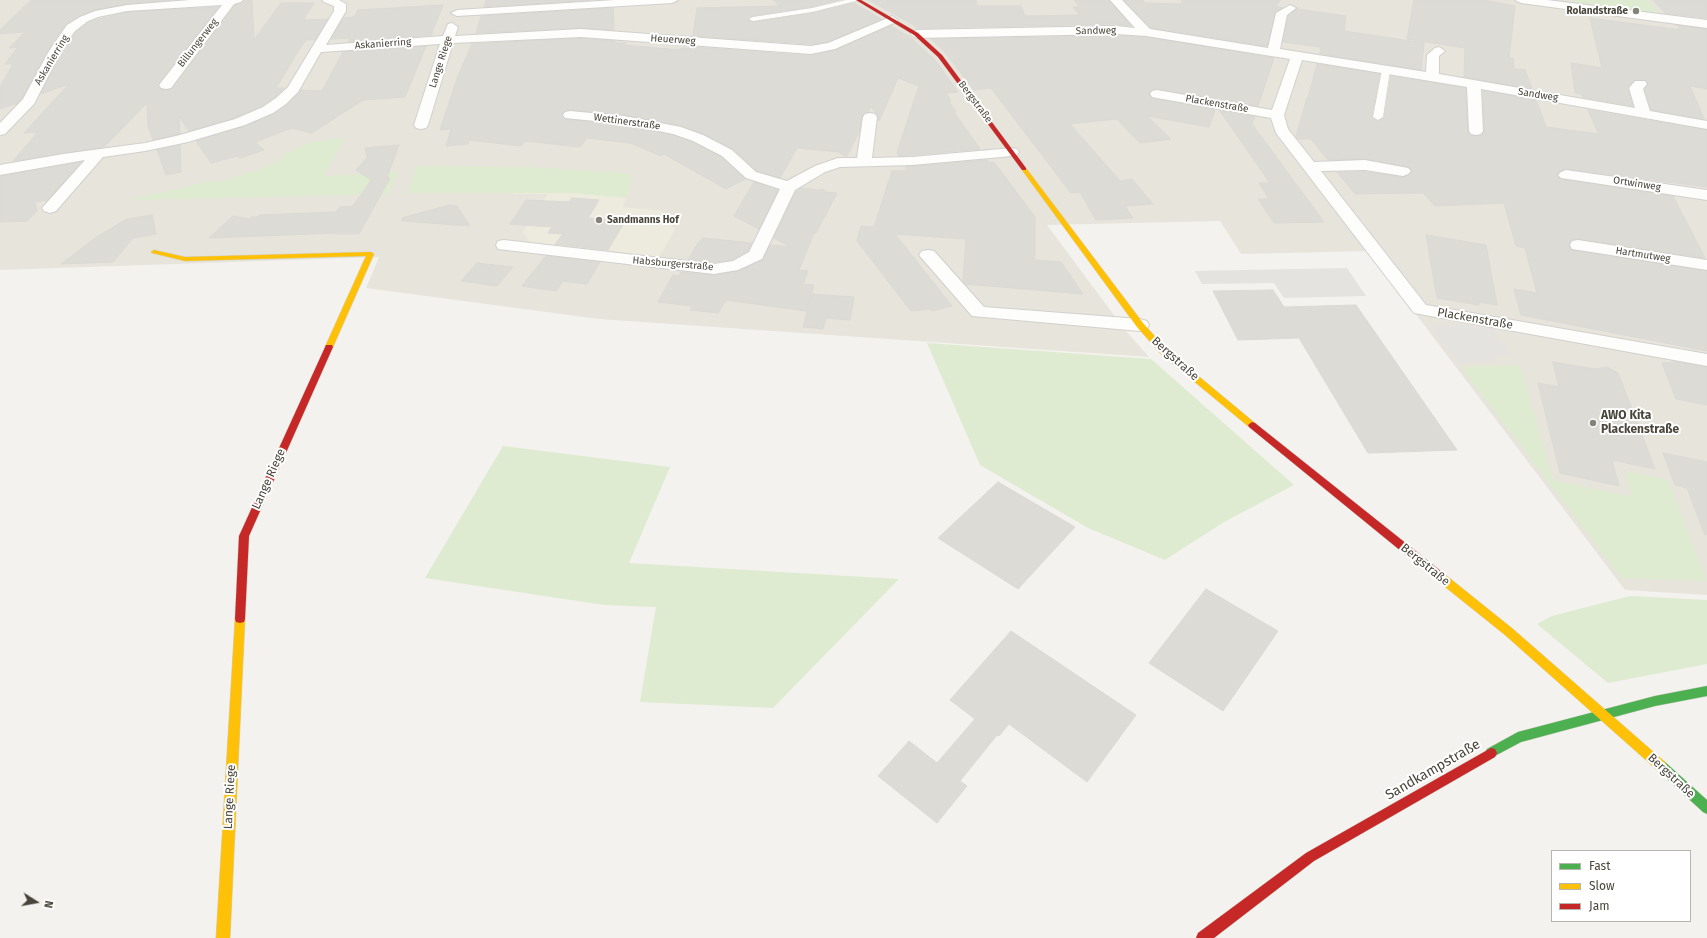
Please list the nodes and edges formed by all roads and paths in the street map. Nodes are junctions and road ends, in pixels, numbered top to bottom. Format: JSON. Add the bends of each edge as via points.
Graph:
{"nodes":[{"id":1,"x":231,"y":0,"type":"edge"},
{"id":2,"x":237,"y":0,"type":"edge"},
{"id":3,"x":328,"y":0,"type":"edge"},
{"id":4,"x":463,"y":0,"type":"edge"},
{"id":5,"x":672,"y":0,"type":"edge"},
{"id":6,"x":857,"y":0,"type":"edge"},
{"id":7,"x":1116,"y":0,"type":"edge"},
{"id":8,"x":1521,"y":0,"type":"edge"},
{"id":9,"x":1290,"y":8,"type":"dead end"},
{"id":10,"x":457,"y":13,"type":"junction"},
{"id":11,"x":753,"y":19,"type":"dead end"},
{"id":12,"x":892,"y":20,"type":"junction"},
{"id":13,"x":1707,"y":24,"type":"edge"},
{"id":14,"x":1146,"y":32,"type":"junction"},
{"id":15,"x":916,"y":34,"type":"junction"},
{"id":16,"x":448,"y":40,"type":"junction"},
{"id":17,"x":318,"y":49,"type":"junction"},
{"id":18,"x":1438,"y":51,"type":"dead end"},
{"id":19,"x":1273,"y":53,"type":"junction"},
{"id":20,"x":1297,"y":56,"type":"junction"},
{"id":21,"x":1386,"y":70,"type":"junction"},
{"id":22,"x":1432,"y":78,"type":"junction"},
{"id":23,"x":1474,"y":84,"type":"junction"},
{"id":24,"x":1640,"y":84,"type":"dead end"},
{"id":25,"x":166,"y":85,"type":"dead end"},
{"id":26,"x":1158,"y":94,"type":"dead end"},
{"id":27,"x":1644,"y":114,"type":"junction"},
{"id":28,"x":570,"y":115,"type":"dead end"},
{"id":29,"x":1277,"y":115,"type":"junction"},
{"id":30,"x":870,"y":117,"type":"dead end"},
{"id":31,"x":1378,"y":117,"type":"dead end"},
{"id":32,"x":421,"y":125,"type":"dead end"},
{"id":33,"x":1707,"y":125,"type":"edge"},
{"id":34,"x":0,"y":131,"type":"edge"},
{"id":35,"x":1476,"y":131,"type":"dead end"},
{"id":36,"x":1012,"y":152,"type":"junction"},
{"id":37,"x":98,"y":154,"type":"junction"},
{"id":38,"x":864,"y":161,"type":"junction"},
{"id":39,"x":1309,"y":167,"type":"junction"},
{"id":40,"x":0,"y":170,"type":"edge"},
{"id":41,"x":1403,"y":171,"type":"dead end"},
{"id":42,"x":1566,"y":175,"type":"dead end"},
{"id":43,"x":789,"y":187,"type":"junction"},
{"id":44,"x":1707,"y":195,"type":"edge"},
{"id":45,"x":50,"y":208,"type":"dead end"},
{"id":46,"x":504,"y":245,"type":"dead end"},
{"id":47,"x":1578,"y":245,"type":"dead end"},
{"id":48,"x":154,"y":252,"type":"dead end"},
{"id":49,"x":928,"y":255,"type":"dead end"},
{"id":50,"x":1707,"y":265,"type":"edge"},
{"id":51,"x":1140,"y":325,"type":"junction"},
{"id":52,"x":1707,"y":360,"type":"edge"},
{"id":53,"x":1707,"y":691,"type":"edge"},
{"id":54,"x":1604,"y":714,"type":"junction"},
{"id":55,"x":1707,"y":808,"type":"edge"},
{"id":56,"x":223,"y":938,"type":"edge"},
{"id":57,"x":1204,"y":938,"type":"edge"}],
"edges":[{"from":1,"to":2,"type":"street","name":"Askanierring"},
{"from":1,"to":25,"type":"street","name":"Billungerweg"},
{"from":1,"to":34,"type":"street","name":"Askanierring","via":[[127,8],[95,14],[84,19],[71,28],[54,52],[29,101]]},
{"from":3,"to":17,"type":"street","via":[[340,4],[340,11]]},
{"from":4,"to":10,"type":"street","name":"Lange Riege"},
{"from":5,"to":10,"type":"street"},
{"from":6,"to":11,"type":"lane"},
{"from":6,"to":12,"type":"street","name":"Bergstraße"},
{"from":7,"to":14,"type":"street"},
{"from":8,"to":13,"type":"street"},
{"from":9,"to":19,"type":"street","via":[[1282,13]]},
{"from":10,"to":16,"type":"street","name":"Lange Riege"},
{"from":12,"to":15,"type":"street","name":"Bergstraße"},
{"from":12,"to":16,"type":"street","name":"Heuerweg","via":[[831,46],[811,50],[581,33]]},
{"from":14,"to":15,"type":"street","name":"Sandweg","via":[[1116,30]]},
{"from":14,"to":19,"type":"street","name":"Sandweg"},
{"from":15,"to":36,"type":"street","name":"Bergstraße","via":[[940,56]]},
{"from":16,"to":17,"type":"street","name":"Askanierring"},
{"from":16,"to":32,"type":"street","name":"Lange Riege"},
{"from":17,"to":37,"type":"street","via":[[293,89],[268,110],[240,122],[183,139]]},
{"from":18,"to":22,"type":"street","via":[[1433,55]]},
{"from":19,"to":20,"type":"street","name":"Sandweg"},
{"from":20,"to":21,"type":"street","name":"Sandweg"},
{"from":20,"to":29,"type":"street"},
{"from":21,"to":22,"type":"street","name":"Sandweg"},
{"from":21,"to":31,"type":"lane"},
{"from":22,"to":23,"type":"street","name":"Sandweg"},
{"from":23,"to":27,"type":"street","name":"Sandweg"},
{"from":23,"to":35,"type":"street"},
{"from":24,"to":27,"type":"street","via":[[1636,88]]},
{"from":26,"to":29,"type":"street","name":"Plackenstraße"},
{"from":27,"to":33,"type":"street","name":"Sandweg"},
{"from":28,"to":43,"type":"street","name":"Wettinerstraße","via":[[624,120],[676,130],[698,138],[727,154],[751,175]]},
{"from":29,"to":39,"type":"street","name":"Plackenstraße","via":[[1281,130]]},
{"from":30,"to":38,"type":"street"},
{"from":36,"to":38,"type":"street","via":[[912,161]]},
{"from":36,"to":51,"type":"street","name":"Bergstraße"},
{"from":37,"to":40,"type":"street"},
{"from":37,"to":45,"type":"street"},
{"from":38,"to":43,"type":"street","via":[[838,162]]},
{"from":39,"to":41,"type":"street","via":[[1365,164]]},
{"from":39,"to":52,"type":"street","name":"Plackenstraße","via":[[1420,309]]},
{"from":42,"to":44,"type":"street","name":"Ortwinweg"},
{"from":43,"to":46,"type":"street","name":"Habsburgerstraße","via":[[756,255],[738,265],[714,269]]},
{"from":47,"to":50,"type":"street","name":"Hartmutweg"},
{"from":48,"to":56,"type":"street","name":"Lange Riege","via":[[185,259],[371,254],[244,536]]},
{"from":49,"to":51,"type":"street","via":[[979,312]]},
{"from":51,"to":54,"type":"street","name":"Bergstraße","via":[[1164,352],[1509,632]]},
{"from":53,"to":54,"type":"street","name":"Sandkampstraße"},
{"from":54,"to":55,"type":"street","name":"Bergstraße"},
{"from":54,"to":57,"type":"street","name":"Sandkampstraße","via":[[1518,737],[1310,857]]}]}
